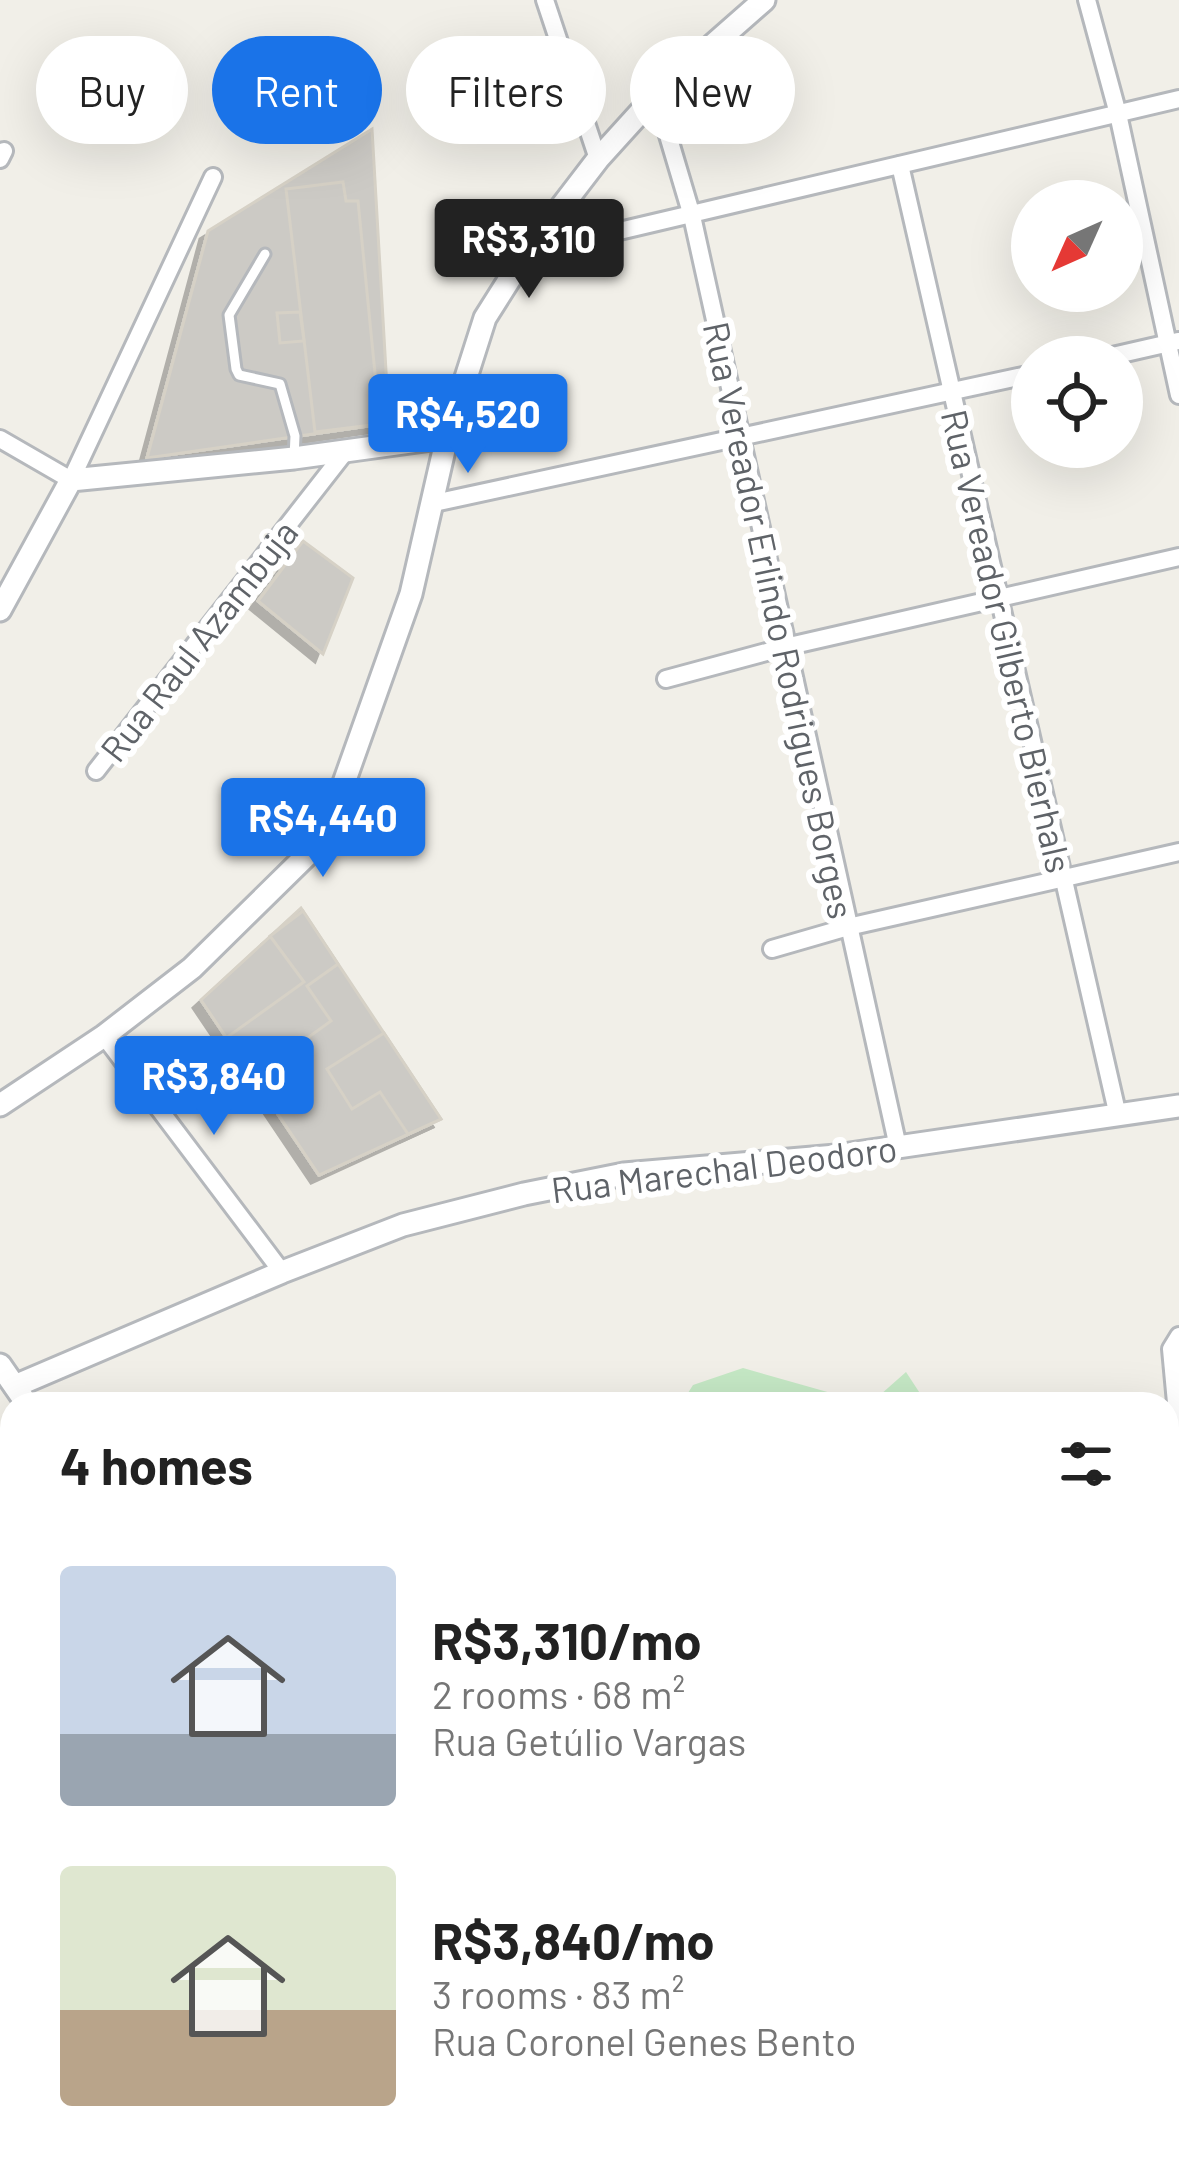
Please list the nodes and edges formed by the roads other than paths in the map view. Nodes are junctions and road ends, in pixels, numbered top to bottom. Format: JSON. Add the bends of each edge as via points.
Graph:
{"nodes":[{"id":1,"x":545,"y":0,"type":"edge"},
{"id":2,"x":764,"y":0,"type":"edge"},
{"id":3,"x":1088,"y":0,"type":"edge"},
{"id":4,"x":723,"y":36,"type":"edge"},
{"id":5,"x":1179,"y":99,"type":"edge"},
{"id":6,"x":1118,"y":114,"type":"junction"},
{"id":7,"x":630,"y":124,"type":"edge"},
{"id":8,"x":671,"y":144,"type":"edge"},
{"id":9,"x":598,"y":159,"type":"junction"},
{"id":10,"x":900,"y":165,"type":"junction"},
{"id":11,"x":213,"y":177,"type":"dead end"},
{"id":12,"x":692,"y":216,"type":"junction"},
{"id":13,"x":526,"y":253,"type":"junction"},
{"id":14,"x":265,"y":254,"type":"dead end"},
{"id":15,"x":1174,"y":342,"type":"edge"},
{"id":16,"x":1143,"y":349,"type":"edge"},
{"id":17,"x":1011,"y":378,"type":"edge"},
{"id":18,"x":952,"y":391,"type":"junction"},
{"id":19,"x":1179,"y":395,"type":"edge"},
{"id":20,"x":447,"y":437,"type":"junction"},
{"id":21,"x":0,"y":439,"type":"edge"},
{"id":22,"x":740,"y":440,"type":"junction"},
{"id":23,"x":345,"y":452,"type":"junction"},
{"id":24,"x":294,"y":458,"type":"junction"},
{"id":25,"x":71,"y":480,"type":"junction"},
{"id":26,"x":434,"y":503,"type":"junction"},
{"id":27,"x":1179,"y":557,"type":"edge"},
{"id":28,"x":1000,"y":598,"type":"junction"},
{"id":29,"x":0,"y":610,"type":"edge"},
{"id":30,"x":785,"y":647,"type":"junction"},
{"id":31,"x":666,"y":679,"type":"dead end"},
{"id":32,"x":96,"y":771,"type":"dead end"},
{"id":33,"x":1179,"y":852,"type":"edge"},
{"id":34,"x":1062,"y":878,"type":"junction"},
{"id":35,"x":848,"y":927,"type":"junction"},
{"id":36,"x":772,"y":949,"type":"dead end"},
{"id":37,"x":104,"y":1036,"type":"junction"},
{"id":38,"x":0,"y":1105,"type":"edge"},
{"id":39,"x":1179,"y":1106,"type":"edge"},
{"id":40,"x":1118,"y":1116,"type":"junction"},
{"id":41,"x":898,"y":1147,"type":"junction"},
{"id":42,"x":282,"y":1272,"type":"junction"},
{"id":43,"x":1179,"y":1336,"type":"edge"},
{"id":44,"x":0,"y":1365,"type":"edge"},
{"id":45,"x":19,"y":1392,"type":"edge"},
{"id":46,"x":27,"y":1392,"type":"edge"},
{"id":47,"x":1175,"y":1392,"type":"edge"}],
"edges":[{"from":1,"to":9,"type":"street"},
{"from":2,"to":4,"type":"street"},
{"from":3,"to":6,"type":"street"},
{"from":5,"to":6,"type":"street"},
{"from":6,"to":10,"type":"street"},
{"from":6,"to":15,"type":"street"},
{"from":7,"to":9,"type":"street"},
{"from":8,"to":12,"type":"street","name":"Rua Vereador Erlindo Rodrigues Borges"},
{"from":9,"to":13,"type":"street"},
{"from":10,"to":12,"type":"street"},
{"from":10,"to":18,"type":"street","name":"Rua Vereador Gilberto Bierhals"},
{"from":11,"to":25,"type":"street"},
{"from":12,"to":13,"type":"street"},
{"from":12,"to":22,"type":"street","name":"Rua Vereador Erlindo Rodrigues Borges"},
{"from":13,"to":20,"type":"street","via":[[485,318]]},
{"from":14,"to":24,"type":"lane","via":[[229,315],[236,369],[280,384]]},
{"from":15,"to":16,"type":"street"},
{"from":15,"to":19,"type":"street"},
{"from":17,"to":18,"type":"street"},
{"from":18,"to":22,"type":"street"},
{"from":18,"to":28,"type":"street","name":"Rua Vereador Gilberto Bierhals"},
{"from":20,"to":23,"type":"street"},
{"from":20,"to":26,"type":"street"},
{"from":21,"to":25,"type":"street"},
{"from":22,"to":26,"type":"street"},
{"from":22,"to":30,"type":"street","name":"Rua Vereador Erlindo Rodrigues Borges"},
{"from":23,"to":24,"type":"street"},
{"from":23,"to":32,"type":"street","name":"Rua Raul Azambuja"},
{"from":24,"to":25,"type":"street"},
{"from":25,"to":29,"type":"street"},
{"from":26,"to":37,"type":"street","via":[[363,737],[306,856],[192,968]]},
{"from":27,"to":28,"type":"street"},
{"from":28,"to":30,"type":"street"},
{"from":28,"to":34,"type":"street","name":"Rua Vereador Gilberto Bierhals"},
{"from":30,"to":31,"type":"street"},
{"from":30,"to":35,"type":"street","name":"Rua Vereador Erlindo Rodrigues Borges"},
{"from":33,"to":34,"type":"street"},
{"from":34,"to":35,"type":"street"},
{"from":34,"to":40,"type":"street","name":"Rua Vereador Gilberto Bierhals"},
{"from":35,"to":36,"type":"street"},
{"from":35,"to":41,"type":"street","name":"Rua Vereador Erlindo Rodrigues Borges"},
{"from":37,"to":38,"type":"street"},
{"from":37,"to":42,"type":"street"},
{"from":39,"to":40,"type":"street","name":"Rua Marechal Deodoro"},
{"from":40,"to":41,"type":"street","name":"Rua Marechal Deodoro"},
{"from":41,"to":42,"type":"street","name":"Rua Marechal Deodoro","via":[[604,1178],[403,1225]]},
{"from":42,"to":46,"type":"street","name":"Rua Marechal Deodoro"},
{"from":43,"to":47,"type":"street","via":[[1171,1348]]},
{"from":44,"to":45,"type":"street"}]}
